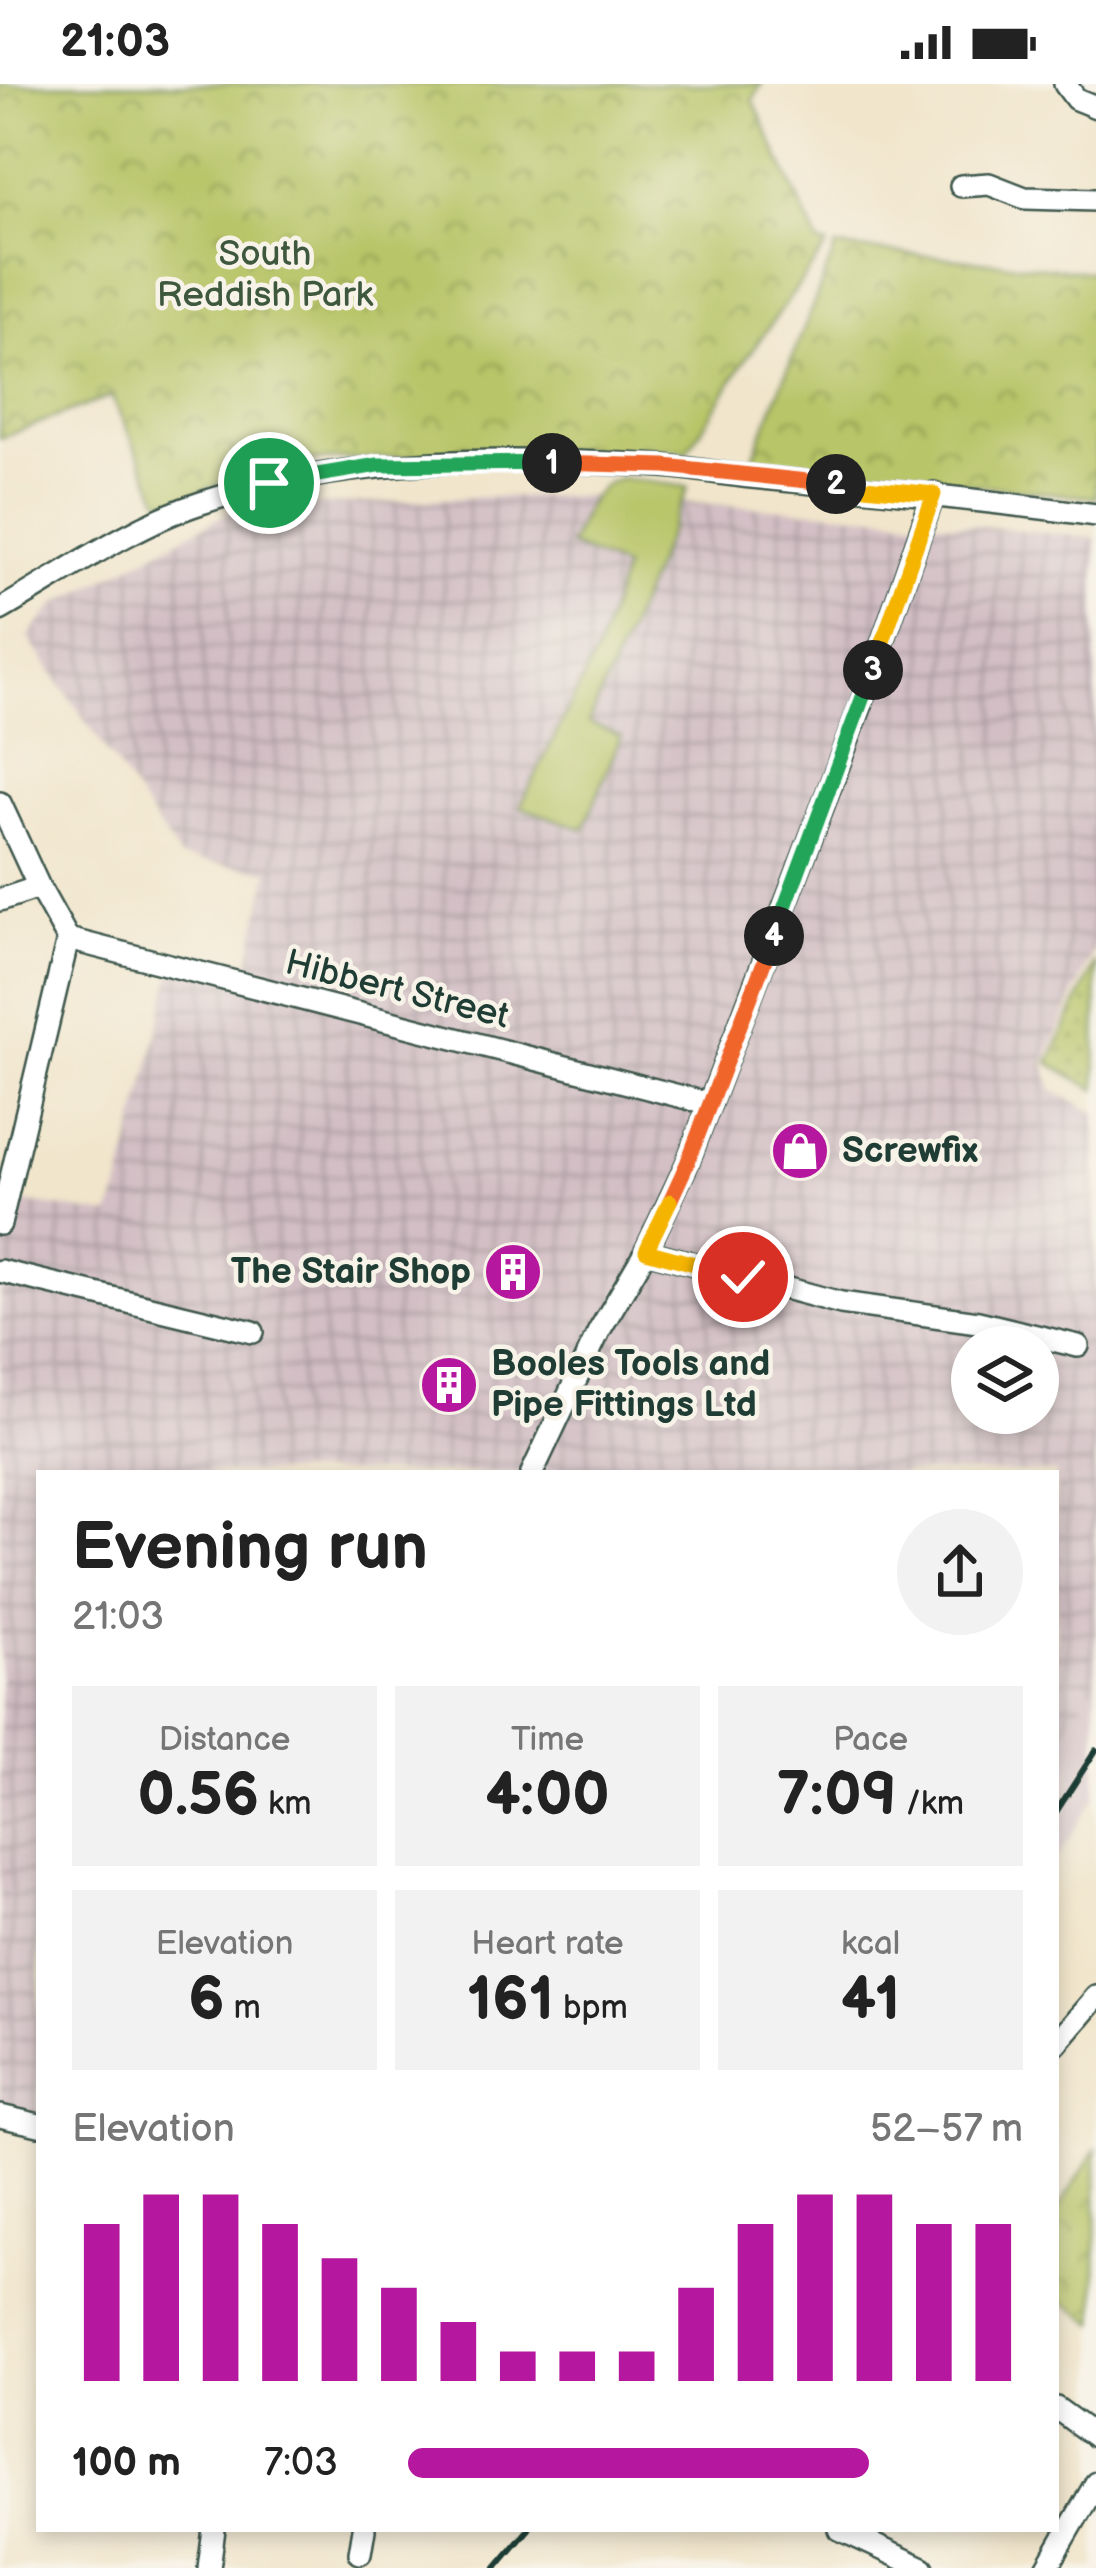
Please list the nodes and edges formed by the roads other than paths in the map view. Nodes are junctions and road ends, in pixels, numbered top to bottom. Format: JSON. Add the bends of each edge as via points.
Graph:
{"nodes":[{"id":1,"x":1065,"y":84,"type":"edge"},
{"id":2,"x":1096,"y":107,"type":"edge"},
{"id":3,"x":961,"y":186,"type":"dead end"},
{"id":4,"x":1096,"y":200,"type":"edge"},
{"id":5,"x":934,"y":494,"type":"junction"},
{"id":6,"x":1096,"y":514,"type":"edge"},
{"id":7,"x":0,"y":610,"type":"edge"},
{"id":8,"x":0,"y":802,"type":"edge"},
{"id":9,"x":39,"y":887,"type":"junction"},
{"id":10,"x":0,"y":900,"type":"edge"},
{"id":11,"x":68,"y":939,"type":"junction"},
{"id":12,"x":710,"y":1104,"type":"junction"},
{"id":13,"x":0,"y":1223,"type":"edge"},
{"id":14,"x":646,"y":1251,"type":"junction"},
{"id":15,"x":0,"y":1271,"type":"edge"},
{"id":16,"x":253,"y":1332,"type":"dead end"},
{"id":17,"x":1078,"y":1346,"type":"dead end"},
{"id":18,"x":533,"y":1470,"type":"edge"},
{"id":19,"x":1096,"y":1997,"type":"edge"},
{"id":20,"x":1059,"y":2040,"type":"edge"},
{"id":21,"x":0,"y":2116,"type":"edge"},
{"id":22,"x":36,"y":2124,"type":"edge"},
{"id":23,"x":1059,"y":2410,"type":"edge"},
{"id":24,"x":1096,"y":2437,"type":"edge"},
{"id":25,"x":1096,"y":2482,"type":"edge"},
{"id":26,"x":214,"y":2532,"type":"edge"},
{"id":27,"x":364,"y":2532,"type":"edge"},
{"id":28,"x":844,"y":2532,"type":"edge"},
{"id":29,"x":360,"y":2553,"type":"dead end"},
{"id":30,"x":209,"y":2568,"type":"edge"},
{"id":31,"x":922,"y":2568,"type":"edge"},
{"id":32,"x":1047,"y":2568,"type":"edge"}],
"edges":[{"from":1,"to":2,"type":"street"},
{"from":3,"to":4,"type":"street"},
{"from":5,"to":6,"type":"street"},
{"from":5,"to":7,"type":"street","via":[[665,466],[378,465],[195,505]]},
{"from":5,"to":12,"type":"street"},
{"from":8,"to":9,"type":"street"},
{"from":9,"to":10,"type":"street"},
{"from":9,"to":11,"type":"street"},
{"from":11,"to":12,"type":"street","name":"Hibbert Street"},
{"from":11,"to":13,"type":"street"},
{"from":12,"to":14,"type":"street"},
{"from":14,"to":17,"type":"street","via":[[841,1304],[978,1322]]},
{"from":14,"to":18,"type":"street"},
{"from":15,"to":16,"type":"street"},
{"from":19,"to":20,"type":"street"},
{"from":21,"to":22,"type":"street"},
{"from":23,"to":24,"type":"street"},
{"from":25,"to":32,"type":"street"},
{"from":26,"to":30,"type":"street"},
{"from":27,"to":29,"type":"street"},
{"from":28,"to":31,"type":"street"}]}
